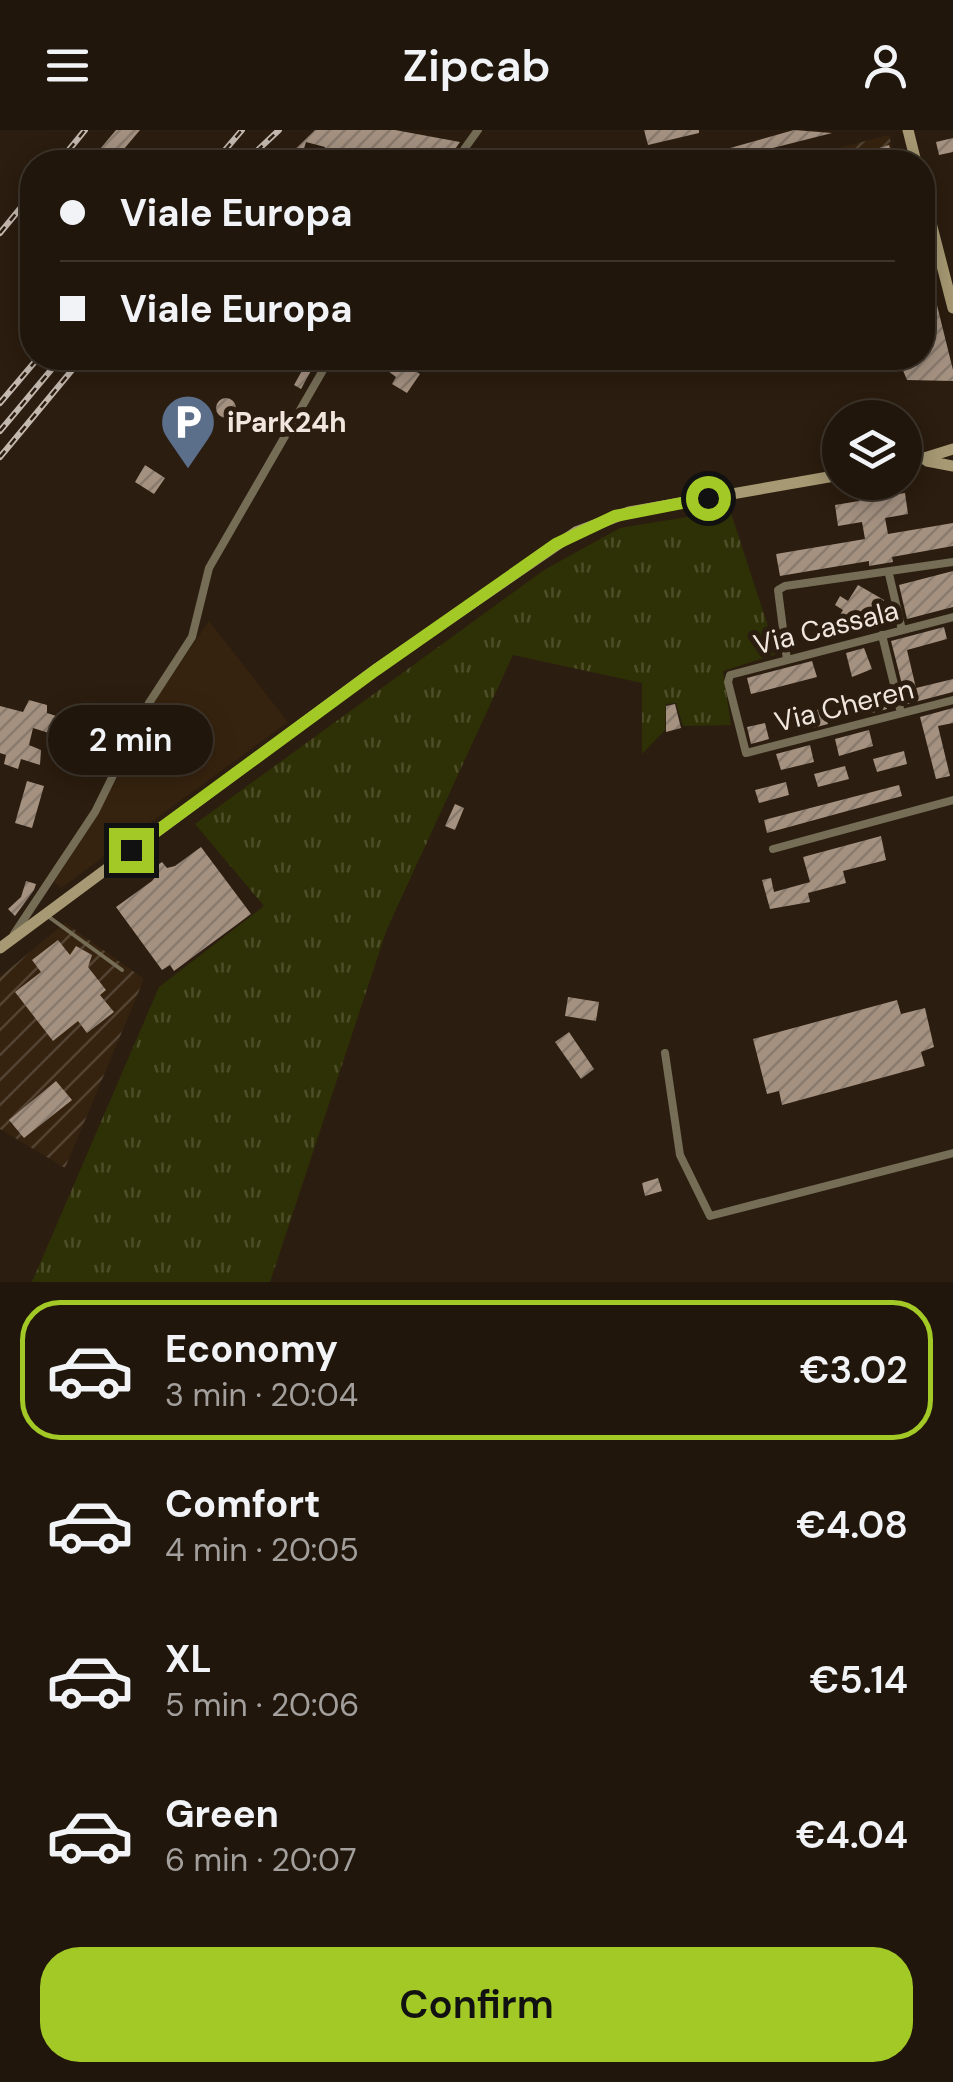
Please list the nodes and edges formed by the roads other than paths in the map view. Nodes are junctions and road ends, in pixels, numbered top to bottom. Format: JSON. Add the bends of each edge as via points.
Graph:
{"nodes":[{"id":1,"x":935,"y":238,"type":"edge"},
{"id":2,"x":953,"y":308,"type":"edge"},
{"id":3,"x":323,"y":370,"type":"edge"},
{"id":4,"x":953,"y":448,"type":"edge"},
{"id":5,"x":923,"y":461,"type":"joint"},
{"id":6,"x":953,"y":466,"type":"edge"},
{"id":7,"x":822,"y":478,"type":"edge"},
{"id":8,"x":953,"y":562,"type":"edge"},
{"id":9,"x":889,"y":574,"type":"junction"},
{"id":10,"x":953,"y":617,"type":"edge"},
{"id":11,"x":902,"y":630,"type":"junction"},
{"id":12,"x":882,"y":636,"type":"junction"},
{"id":13,"x":787,"y":660,"type":"junction"},
{"id":14,"x":953,"y":700,"type":"edge"},
{"id":15,"x":901,"y":713,"type":"junction"},
{"id":16,"x":746,"y":753,"type":"joint"},
{"id":17,"x":953,"y":800,"type":"edge"},
{"id":18,"x":772,"y":849,"type":"dead end"},
{"id":19,"x":45,"y":914,"type":"junction"},
{"id":20,"x":5,"y":944,"type":"edge"},
{"id":21,"x":122,"y":970,"type":"dead end"},
{"id":22,"x":666,"y":1052,"type":"dead end"},
{"id":23,"x":953,"y":1153,"type":"edge"}],
"edges":[{"from":1,"to":2,"type":"main road"},
{"from":3,"to":20,"type":"street","via":[[209,568],[192,637],[149,702],[95,812]]},
{"from":4,"to":5,"type":"main road"},
{"from":5,"to":6,"type":"main road"},
{"from":7,"to":19,"type":"main road","via":[[630,512],[576,532]]},
{"from":8,"to":9,"type":"street"},
{"from":9,"to":11,"type":"street"},
{"from":9,"to":13,"type":"street","via":[[778,590]]},
{"from":10,"to":11,"type":"street","name":"Via Cassala"},
{"from":11,"to":12,"type":"street","name":"Via Cassala"},
{"from":12,"to":13,"type":"street","name":"Via Cassala"},
{"from":12,"to":15,"type":"street"},
{"from":13,"to":16,"type":"street","name":"Via Cassala","via":[[730,674]]},
{"from":14,"to":15,"type":"street","name":"Via Cheren"},
{"from":15,"to":16,"type":"street","name":"Via Cheren"},
{"from":17,"to":18,"type":"street"},
{"from":19,"to":20,"type":"main road"},
{"from":19,"to":21,"type":"lane"},
{"from":22,"to":23,"type":"street","via":[[680,1155],[710,1216]]}]}
